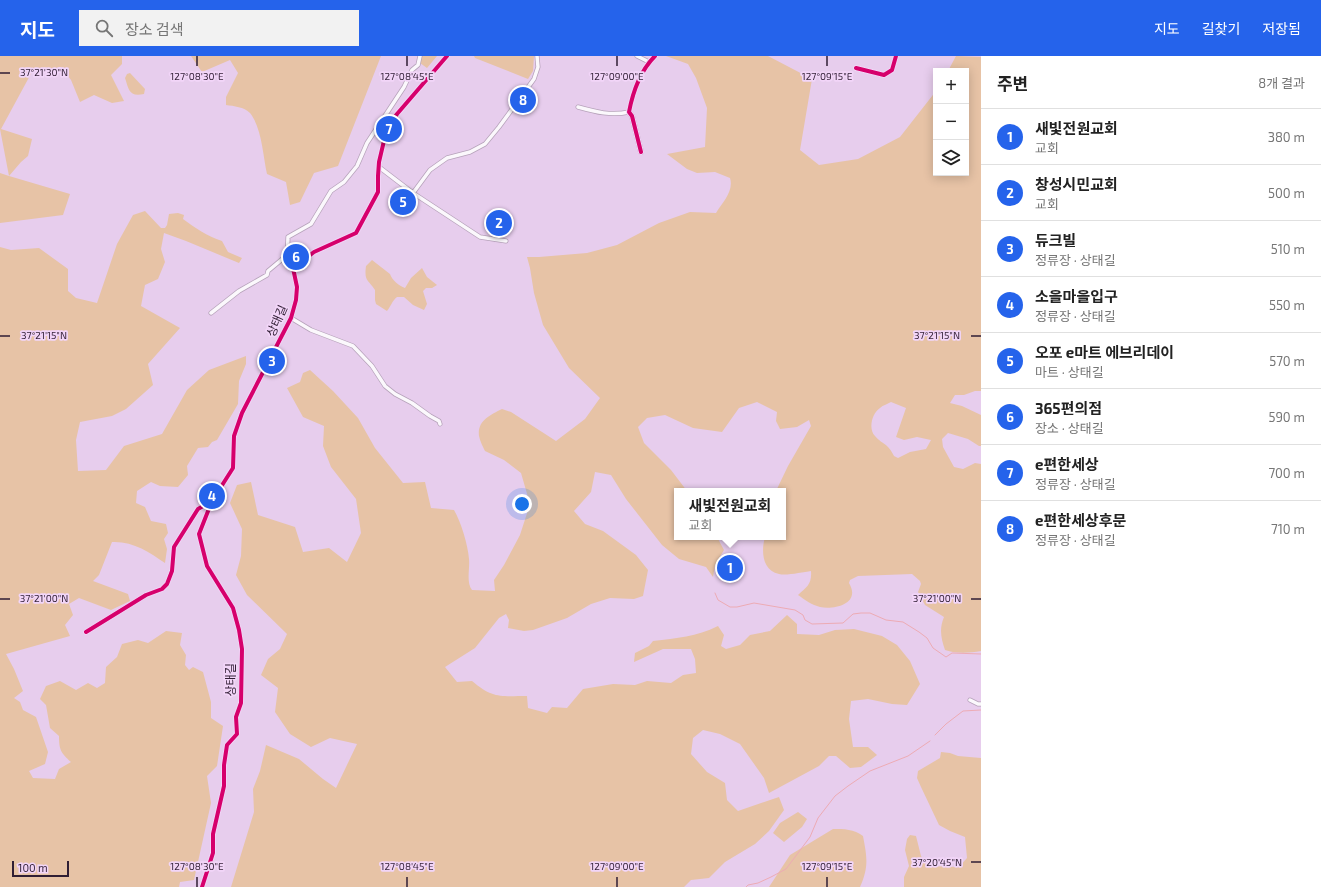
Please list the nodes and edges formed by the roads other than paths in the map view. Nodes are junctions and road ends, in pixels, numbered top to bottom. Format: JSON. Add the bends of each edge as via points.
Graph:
{"nodes":[{"id":1,"x":420,"y":56,"type":"edge"},
{"id":2,"x":447,"y":56,"type":"edge"},
{"id":3,"x":538,"y":56,"type":"edge"},
{"id":4,"x":637,"y":56,"type":"edge"},
{"id":5,"x":655,"y":56,"type":"edge"},
{"id":6,"x":896,"y":56,"type":"edge"},
{"id":7,"x":649,"y":62,"type":"junction"},
{"id":8,"x":856,"y":68,"type":"dead end"},
{"id":9,"x":578,"y":107,"type":"dead end"},
{"id":10,"x":630,"y":112,"type":"junction"},
{"id":11,"x":378,"y":129,"type":"junction"},
{"id":12,"x":385,"y":134,"type":"junction"},
{"id":13,"x":641,"y":152,"type":"dead end"},
{"id":14,"x":379,"y":167,"type":"junction"},
{"id":15,"x":413,"y":192,"type":"junction"},
{"id":16,"x":506,"y":241,"type":"dead end"},
{"id":17,"x":286,"y":256,"type":"junction"},
{"id":18,"x":293,"y":268,"type":"junction"},
{"id":19,"x":212,"y":314,"type":"dead end"},
{"id":20,"x":291,"y":318,"type":"junction"},
{"id":21,"x":440,"y":424,"type":"dead end"},
{"id":22,"x":212,"y":501,"type":"junction"},
{"id":23,"x":86,"y":632,"type":"dead end"},
{"id":24,"x":970,"y":700,"type":"dead end"},
{"id":25,"x":981,"y":704,"type":"edge"},
{"id":26,"x":202,"y":887,"type":"edge"}],
"edges":[{"from":1,"to":11,"type":"street","via":[[418,65],[412,70],[404,88]]},
{"from":2,"to":12,"type":"street","via":[[397,114],[386,128]]},
{"from":3,"to":15,"type":"street","via":[[534,79],[485,144],[470,152],[447,158],[430,170]]},
{"from":4,"to":7,"type":"street"},
{"from":5,"to":7,"type":"street"},
{"from":6,"to":8,"type":"street","via":[[892,70],[884,74]]},
{"from":7,"to":10,"type":"street","via":[[635,87]]},
{"from":9,"to":10,"type":"street","via":[[596,113]]},
{"from":10,"to":13,"type":"street"},
{"from":11,"to":12,"type":"street"},
{"from":11,"to":17,"type":"street","via":[[357,166],[344,182],[331,191],[311,224],[288,237]]},
{"from":12,"to":14,"type":"street"},
{"from":14,"to":15,"type":"street"},
{"from":14,"to":18,"type":"street","via":[[378,192],[356,233],[314,252]]},
{"from":15,"to":16,"type":"street","via":[[480,237]]},
{"from":17,"to":18,"type":"street","name":"상태길","via":[[287,262]]},
{"from":17,"to":19,"type":"street","via":[[266,275],[239,291]]},
{"from":18,"to":20,"type":"street","name":"상태길","via":[[297,287]]},
{"from":20,"to":21,"type":"street","via":[[316,332],[353,346],[372,366],[385,386]]},
{"from":20,"to":22,"type":"street","name":"상태길","via":[[242,412],[234,436],[233,468]]},
{"from":22,"to":23,"type":"street","name":"상태길","via":[[198,509],[174,547],[172,572],[167,584]]},
{"from":22,"to":26,"type":"street","name":"상태길","via":[[199,534],[207,566],[233,608],[242,649],[242,703],[236,717],[238,734],[228,745],[224,764],[224,786],[213,834],[213,853]]},
{"from":24,"to":25,"type":"street"}]}
